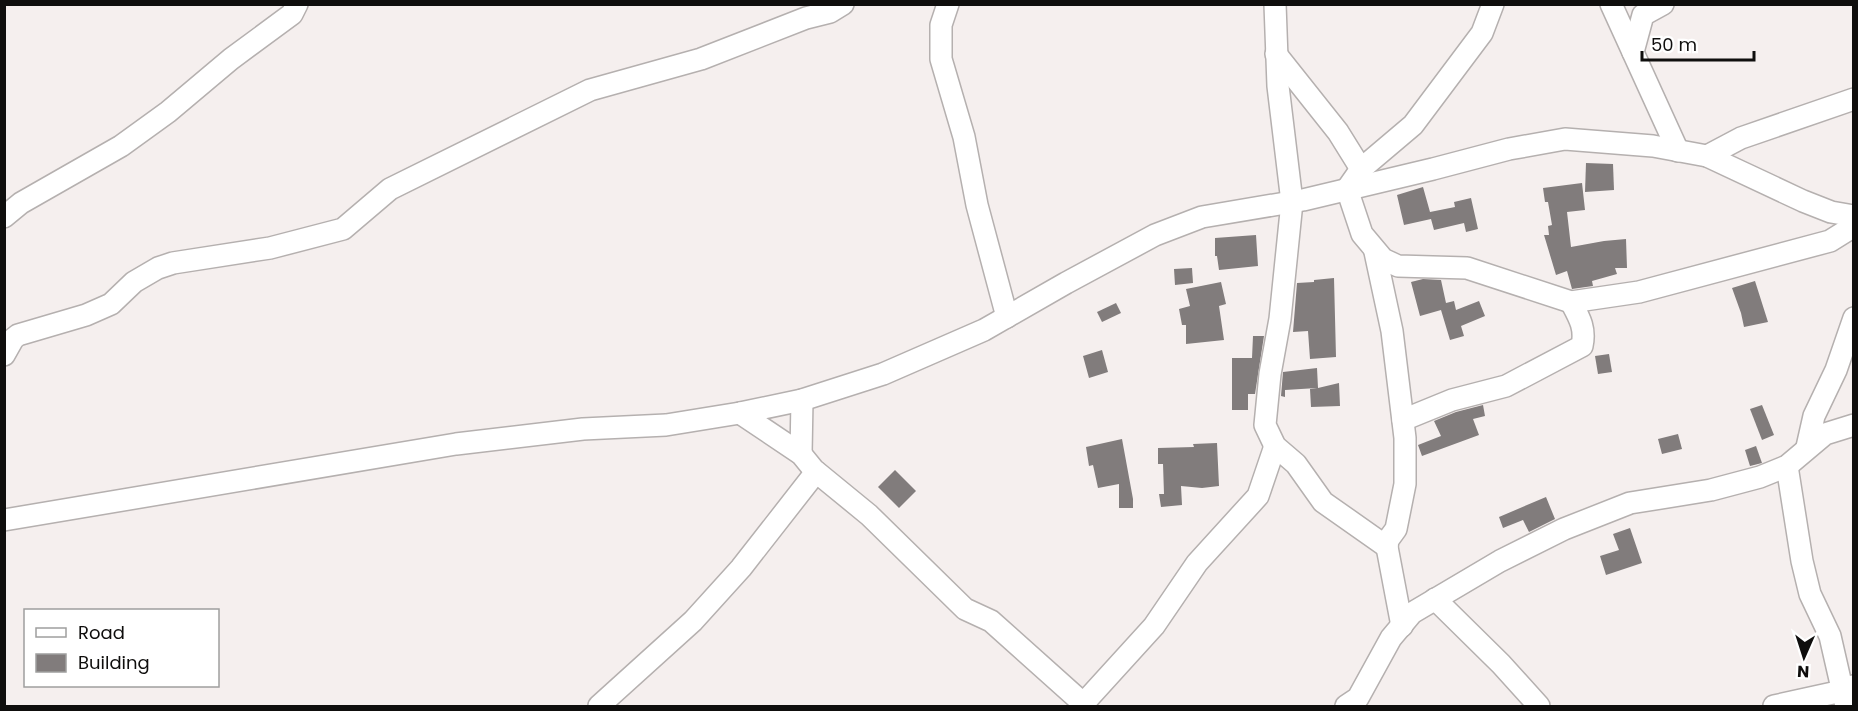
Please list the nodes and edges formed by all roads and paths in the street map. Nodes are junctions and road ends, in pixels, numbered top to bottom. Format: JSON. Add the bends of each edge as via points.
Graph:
{"nodes":[{"id":1,"x":297,"y":4,"type":"edge"},
{"id":2,"x":843,"y":4,"type":"edge"},
{"id":3,"x":948,"y":4,"type":"edge"},
{"id":4,"x":1275,"y":4,"type":"edge"},
{"id":5,"x":1493,"y":4,"type":"edge"},
{"id":6,"x":1611,"y":4,"type":"edge"},
{"id":7,"x":1663,"y":4,"type":"edge"},
{"id":8,"x":1632,"y":52,"type":"junction"},
{"id":9,"x":1276,"y":54,"type":"junction"},
{"id":10,"x":1854,"y":99,"type":"edge"},
{"id":11,"x":1678,"y":151,"type":"junction"},
{"id":12,"x":1707,"y":156,"type":"junction"},
{"id":13,"x":1361,"y":169,"type":"junction"},
{"id":14,"x":1347,"y":189,"type":"junction"},
{"id":15,"x":1292,"y":202,"type":"junction"},
{"id":16,"x":1854,"y":216,"type":"edge"},
{"id":17,"x":4,"y":218,"type":"edge"},
{"id":18,"x":1854,"y":226,"type":"edge"},
{"id":19,"x":1375,"y":252,"type":"junction"},
{"id":20,"x":1571,"y":302,"type":"junction"},
{"id":21,"x":1007,"y":317,"type":"junction"},
{"id":22,"x":1854,"y":318,"type":"edge"},
{"id":23,"x":4,"y":355,"type":"edge"},
{"id":24,"x":802,"y":400,"type":"junction"},
{"id":25,"x":740,"y":413,"type":"junction"},
{"id":26,"x":1403,"y":420,"type":"junction"},
{"id":27,"x":1854,"y":425,"type":"edge"},
{"id":28,"x":1275,"y":446,"type":"junction"},
{"id":29,"x":1807,"y":447,"type":"junction"},
{"id":30,"x":801,"y":454,"type":"junction"},
{"id":31,"x":1787,"y":466,"type":"junction"},
{"id":32,"x":816,"y":472,"type":"junction"},
{"id":33,"x":4,"y":520,"type":"edge"},
{"id":34,"x":1387,"y":547,"type":"junction"},
{"id":35,"x":1435,"y":599,"type":"junction"},
{"id":36,"x":1401,"y":626,"type":"junction"},
{"id":37,"x":1847,"y":694,"type":"edge"},
{"id":38,"x":1355,"y":704,"type":"edge"},
{"id":39,"x":1085,"y":705,"type":"edge"},
{"id":40,"x":600,"y":706,"type":"edge"},
{"id":41,"x":1539,"y":706,"type":"edge"},
{"id":42,"x":1774,"y":706,"type":"edge"}],
"edges":[{"from":1,"to":17,"type":"street","via":[[292,14],[168,112],[121,146],[21,203]]},
{"from":2,"to":23,"type":"street","via":[[701,59],[590,90],[390,189],[343,229],[270,248],[173,262],[158,268],[134,282],[111,304],[18,335]]},
{"from":3,"to":21,"type":"street","via":[[941,25],[941,58]]},
{"from":4,"to":9,"type":"street"},
{"from":5,"to":13,"type":"street","via":[[1482,33],[1413,125]]},
{"from":6,"to":8,"type":"street"},
{"from":7,"to":8,"type":"street","via":[[1643,15]]},
{"from":8,"to":11,"type":"street"},
{"from":9,"to":13,"type":"street","via":[[1338,132]]},
{"from":9,"to":15,"type":"street"},
{"from":10,"to":12,"type":"street","via":[[1741,138]]},
{"from":11,"to":12,"type":"street"},
{"from":11,"to":14,"type":"street","via":[[1565,140],[1509,148]]},
{"from":12,"to":16,"type":"street","via":[[1803,201]]},
{"from":13,"to":14,"type":"street"},
{"from":14,"to":15,"type":"street"},
{"from":14,"to":19,"type":"street","via":[[1362,234]]},
{"from":15,"to":21,"type":"street","via":[[1202,217],[1155,235]]},
{"from":15,"to":28,"type":"street","via":[[1265,424]]},
{"from":18,"to":20,"type":"street","via":[[1819,244],[1639,292]]},
{"from":19,"to":20,"type":"street","via":[[1398,266],[1467,268]]},
{"from":19,"to":26,"type":"street","via":[[1392,332]]},
{"from":20,"to":26,"type":"street","via":[[1583,324],[1582,346],[1506,386],[1452,400]]},
{"from":21,"to":24,"type":"street","via":[[883,374]]},
{"from":22,"to":29,"type":"street","via":[[1814,416]]},
{"from":24,"to":25,"type":"street"},
{"from":24,"to":30,"type":"street"},
{"from":25,"to":30,"type":"street"},
{"from":25,"to":33,"type":"street","via":[[666,425],[583,429],[456,444]]},
{"from":26,"to":34,"type":"street","via":[[1405,484],[1396,530]]},
{"from":27,"to":29,"type":"street","via":[[1825,434]]},
{"from":28,"to":34,"type":"street","via":[[1296,464],[1323,502]]},
{"from":28,"to":39,"type":"street","via":[[1258,496],[1197,563],[1154,626]]},
{"from":29,"to":31,"type":"street"},
{"from":30,"to":32,"type":"street"},
{"from":31,"to":35,"type":"street","via":[[1711,490],[1630,503],[1564,528]]},
{"from":31,"to":37,"type":"street","via":[[1810,594],[1830,636]]},
{"from":32,"to":39,"type":"street","via":[[869,515],[965,609],[991,621]]},
{"from":32,"to":40,"type":"street","via":[[741,568],[693,621]]},
{"from":34,"to":36,"type":"street"},
{"from":35,"to":36,"type":"street","via":[[1412,613]]},
{"from":35,"to":41,"type":"street"},
{"from":36,"to":38,"type":"street"},
{"from":37,"to":42,"type":"street"}]}
